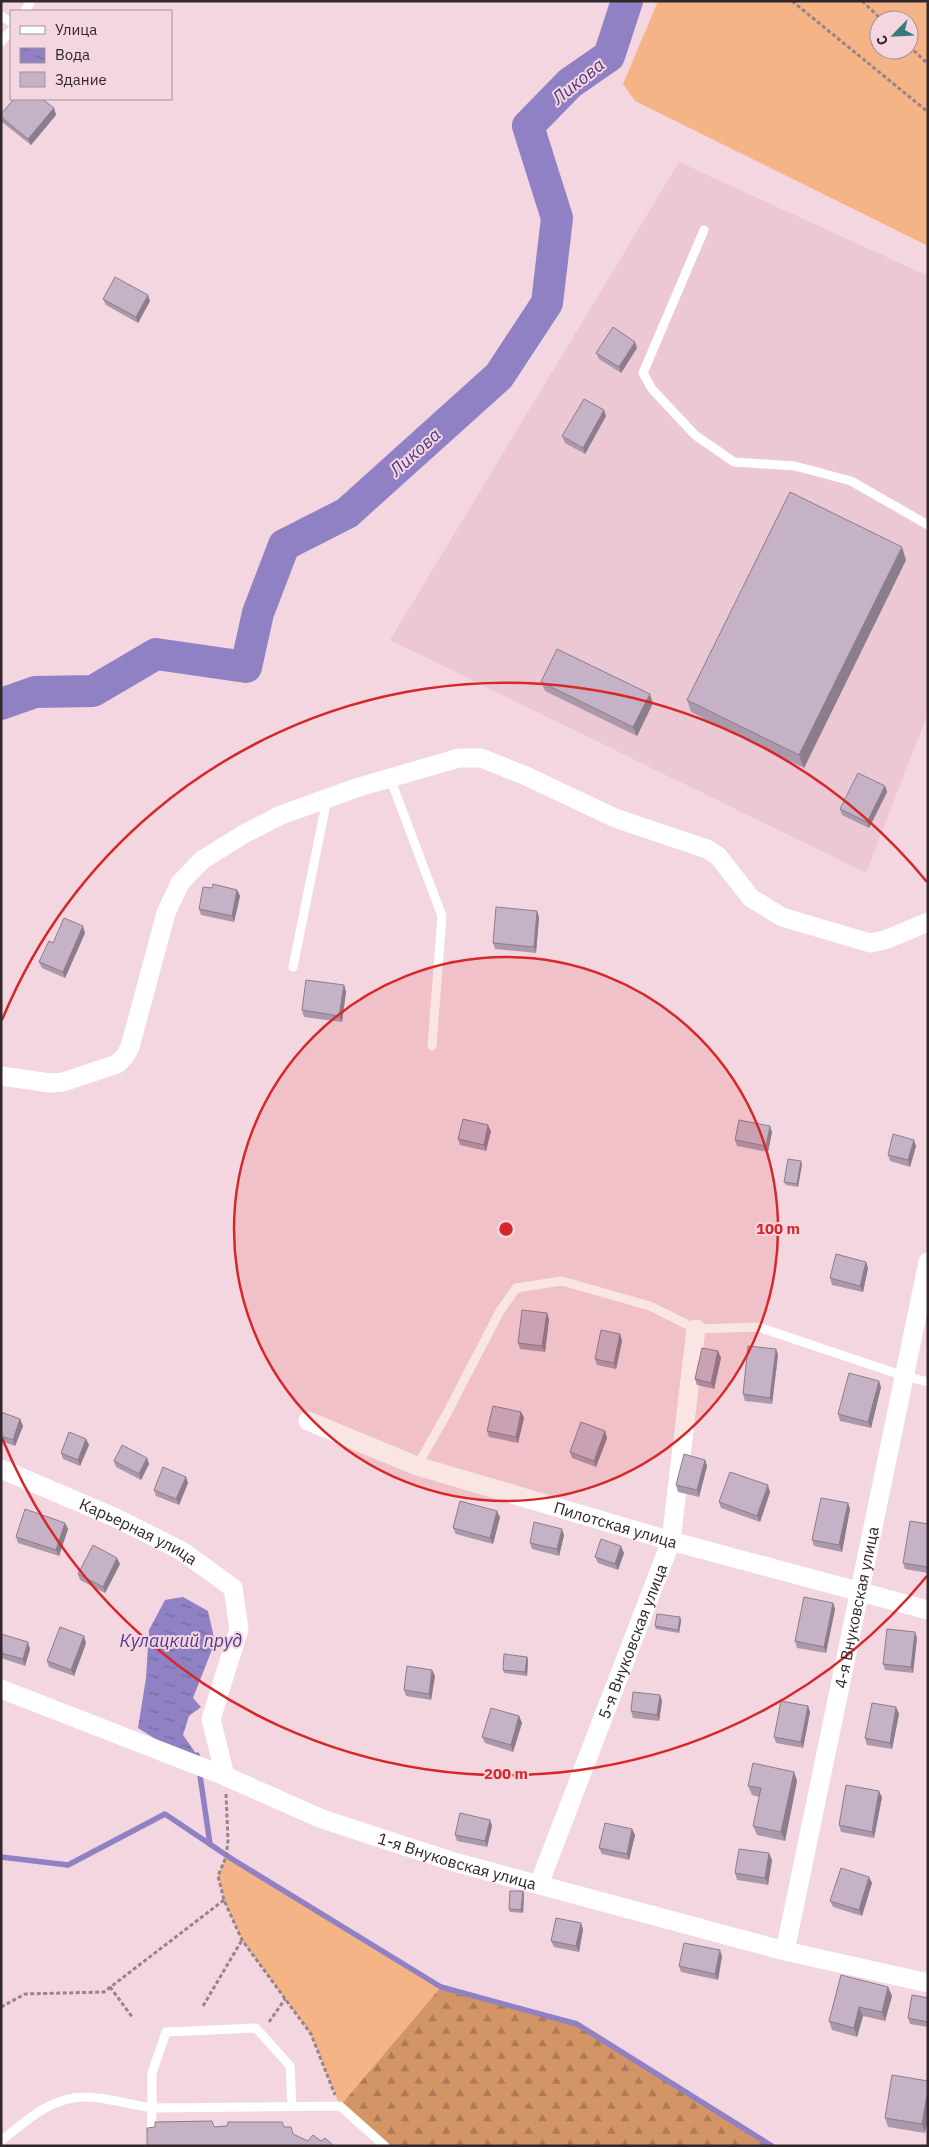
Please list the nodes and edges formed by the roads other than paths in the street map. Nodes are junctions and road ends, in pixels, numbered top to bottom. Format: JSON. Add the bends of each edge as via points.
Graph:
{"nodes":[{"id":1,"x":10,"y":32,"type":"edge"},
{"id":2,"x":1,"y":42,"type":"edge"},
{"id":3,"x":704,"y":230,"type":"dead end"},
{"id":4,"x":928,"y":525,"type":"edge"},
{"id":5,"x":390,"y":778,"type":"junction"},
{"id":6,"x":327,"y":798,"type":"junction"},
{"id":7,"x":928,"y":922,"type":"edge"},
{"id":8,"x":293,"y":967,"type":"dead end"},
{"id":9,"x":432,"y":1046,"type":"dead end"},
{"id":10,"x":1,"y":1076,"type":"edge"},
{"id":11,"x":928,"y":1262,"type":"edge"},
{"id":12,"x":696,"y":1329,"type":"junction"},
{"id":13,"x":904,"y":1376,"type":"junction"},
{"id":14,"x":928,"y":1382,"type":"edge"},
{"id":15,"x":308,"y":1421,"type":"dead end"},
{"id":16,"x":416,"y":1466,"type":"junction"},
{"id":17,"x":1,"y":1469,"type":"edge"},
{"id":18,"x":670,"y":1541,"type":"junction"},
{"id":19,"x":859,"y":1591,"type":"junction"},
{"id":20,"x":928,"y":1610,"type":"edge"},
{"id":21,"x":1,"y":1690,"type":"edge"},
{"id":22,"x":225,"y":1776,"type":"junction"},
{"id":23,"x":539,"y":1884,"type":"junction"},
{"id":24,"x":785,"y":1951,"type":"junction"},
{"id":25,"x":928,"y":1982,"type":"edge"},
{"id":26,"x":292,"y":2106,"type":"junction"},
{"id":27,"x":152,"y":2108,"type":"junction"},
{"id":28,"x":1,"y":2141,"type":"edge"},
{"id":29,"x":151,"y":2146,"type":"edge"},
{"id":30,"x":385,"y":2146,"type":"edge"}],
"edges":[{"from":1,"to":2,"type":"lane"},
{"from":3,"to":4,"type":"lane","via":[[643,374],[652,389],[695,435],[734,462],[795,466],[851,481]]},
{"from":5,"to":6,"type":"street"},
{"from":5,"to":7,"type":"street","via":[[459,758],[481,758],[615,818],[707,848],[723,862],[751,898],[782,918],[870,943]]},
{"from":5,"to":9,"type":"lane","via":[[442,916]]},
{"from":6,"to":8,"type":"lane"},
{"from":6,"to":10,"type":"street","via":[[281,815],[244,834],[202,860],[180,883],[166,913],[130,1047],[117,1064],[56,1083]]},
{"from":11,"to":13,"type":"street","name":"4-я Внуковская улица"},
{"from":12,"to":13,"type":"lane","via":[[758,1327]]},
{"from":12,"to":16,"type":"lane","via":[[650,1306],[562,1281],[516,1288]]},
{"from":12,"to":18,"type":"street","name":"5-я Внуковская улица"},
{"from":13,"to":14,"type":"lane"},
{"from":13,"to":19,"type":"street","name":"4-я Внуковская улица"},
{"from":15,"to":16,"type":"street","name":"Пилотская улица"},
{"from":16,"to":18,"type":"street","name":"Пилотская улица"},
{"from":17,"to":22,"type":"street","name":"Карьерная улица","via":[[114,1517],[182,1551],[233,1588],[240,1629],[211,1719]]},
{"from":18,"to":19,"type":"street","name":"Пилотская улица"},
{"from":18,"to":23,"type":"street","name":"5-я Внуковская улица"},
{"from":19,"to":20,"type":"street","name":"Пилотская улица"},
{"from":19,"to":24,"type":"street","name":"4-я Внуковская улица"},
{"from":21,"to":22,"type":"street","name":"1-я Внуковская улица"},
{"from":22,"to":23,"type":"street","name":"1-я Внуковская улица","via":[[322,1819],[454,1862]]},
{"from":23,"to":24,"type":"street","name":"1-я Внуковская улица"},
{"from":24,"to":25,"type":"street","name":"1-я Внуковская улица"},
{"from":26,"to":27,"type":"lane"},
{"from":26,"to":27,"type":"lane","via":[[290,2066],[256,2028],[166,2032],[152,2073]]},
{"from":26,"to":30,"type":"lane","via":[[340,2106]]},
{"from":27,"to":28,"type":"lane","via":[[86,2097],[60,2101],[31,2116]]},
{"from":27,"to":29,"type":"lane"}]}
